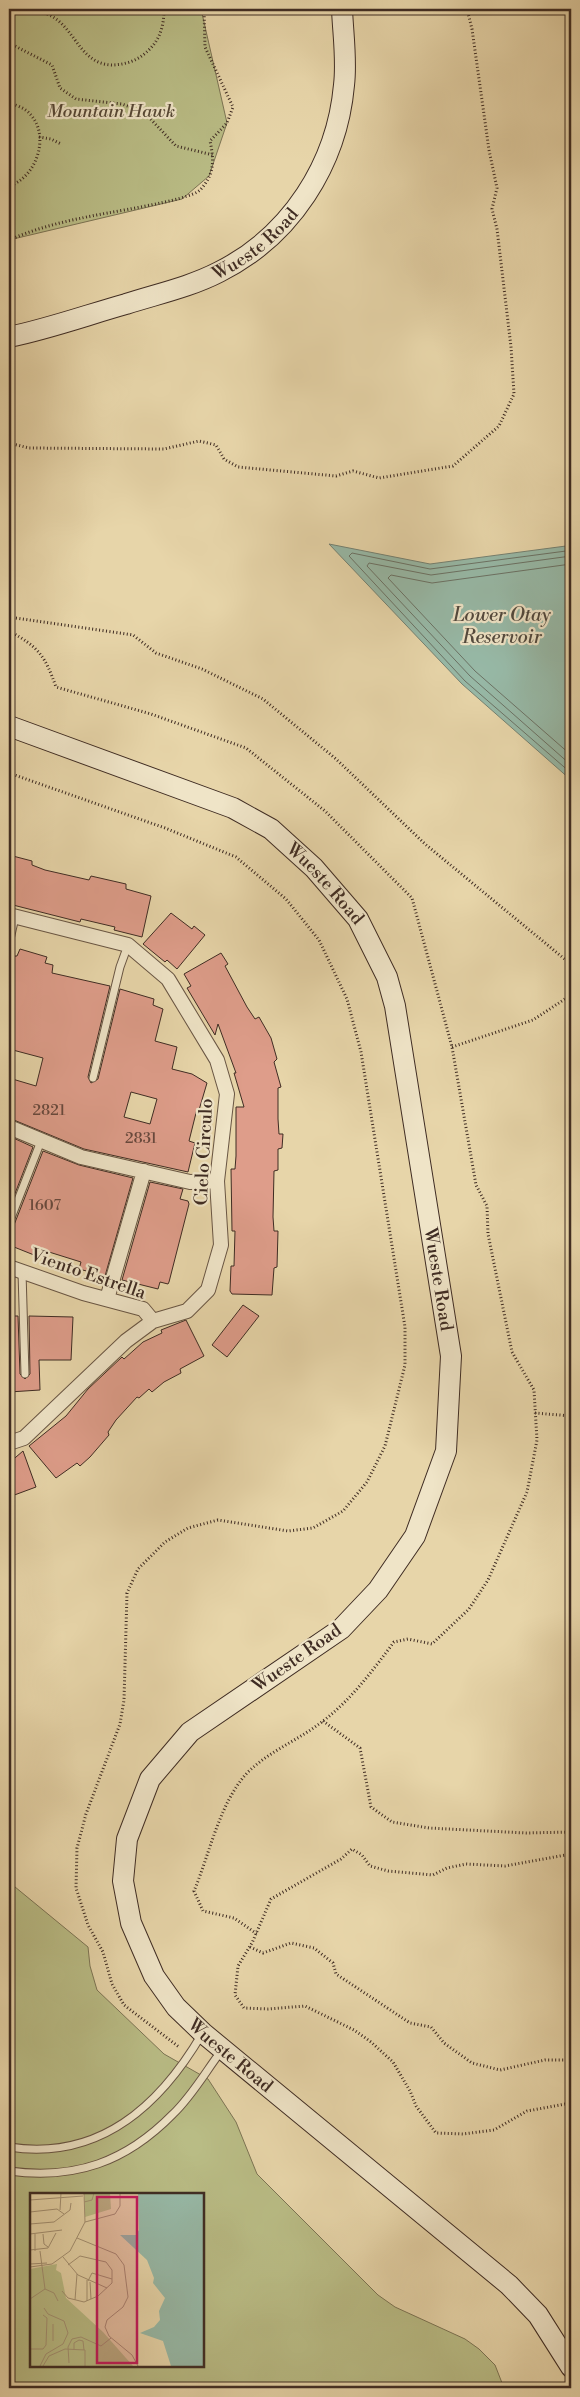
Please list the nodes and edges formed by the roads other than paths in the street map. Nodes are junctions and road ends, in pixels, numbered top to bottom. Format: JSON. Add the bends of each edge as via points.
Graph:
{"nodes":[{"id":1,"x":342,"y":9,"type":"edge"},
{"id":2,"x":9,"y":337,"type":"edge"},
{"id":3,"x":9,"y":726,"type":"edge"},
{"id":4,"x":12,"y":916,"type":"edge"},
{"id":5,"x":9,"y":944,"type":"edge"},
{"id":6,"x":128,"y":946,"type":"junction"},
{"id":7,"x":93,"y":1078,"type":"dead end"},
{"id":8,"x":9,"y":1128,"type":"edge"},
{"id":9,"x":41,"y":1141,"type":"junction"},
{"id":10,"x":144,"y":1171,"type":"junction"},
{"id":11,"x":217,"y":1181,"type":"junction"},
{"id":12,"x":9,"y":1223,"type":"edge"},
{"id":13,"x":15,"y":1269,"type":"edge"},
{"id":14,"x":107,"y":1299,"type":"junction"},
{"id":15,"x":152,"y":1321,"type":"junction"},
{"id":16,"x":24,"y":1374,"type":"dead end"},
{"id":17,"x":9,"y":1443,"type":"edge"},
{"id":18,"x":203,"y":2033,"type":"junction"},
{"id":19,"x":222,"y":2049,"type":"junction"},
{"id":20,"x":9,"y":2147,"type":"edge"},
{"id":21,"x":9,"y":2171,"type":"edge"},
{"id":22,"x":571,"y":2367,"type":"edge"}],
"edges":[{"from":1,"to":2,"type":"street","name":"Wueste Road","via":[[344,83],[337,127],[310,190],[279,228],[241,260],[197,282]]},
{"from":3,"to":18,"type":"street","name":"Wueste Road","via":[[233,808],[271,829],[314,868],[358,919],[396,1006],[451,1356],[446,1451],[415,1536],[378,1590],[341,1629],[190,1732],[150,1779],[127,1839],[124,1881],[130,1922],[154,1976],[176,2006]]},
{"from":4,"to":5,"type":"lane"},
{"from":4,"to":6,"type":"street","name":"Cielo Circulo"},
{"from":6,"to":7,"type":"lane"},
{"from":6,"to":11,"type":"street","name":"Cielo Circulo","via":[[168,979],[217,1060],[227,1094]]},
{"from":8,"to":9,"type":"street"},
{"from":9,"to":10,"type":"street","via":[[81,1157]]},
{"from":9,"to":12,"type":"lane"},
{"from":10,"to":11,"type":"street","via":[[190,1182]]},
{"from":10,"to":14,"type":"street"},
{"from":11,"to":15,"type":"street","name":"Cielo Circulo","via":[[221,1245],[208,1290],[187,1311]]},
{"from":13,"to":14,"type":"street","name":"Viento Estrella"},
{"from":13,"to":16,"type":"lane"},
{"from":14,"to":15,"type":"street","name":"Viento Estrella","via":[[143,1309]]},
{"from":15,"to":17,"type":"street","name":"Cielo Circulo","via":[[126,1341],[24,1438]]},
{"from":18,"to":19,"type":"street","name":"Wueste Road"},
{"from":18,"to":20,"type":"lane","via":[[189,2056],[159,2092],[136,2116],[109,2133],[54,2149]]},
{"from":19,"to":21,"type":"lane","via":[[174,2114],[118,2157],[84,2168],[49,2173]]},
{"from":19,"to":22,"type":"street","name":"Wueste Road","via":[[509,2284],[538,2316]]}]}
